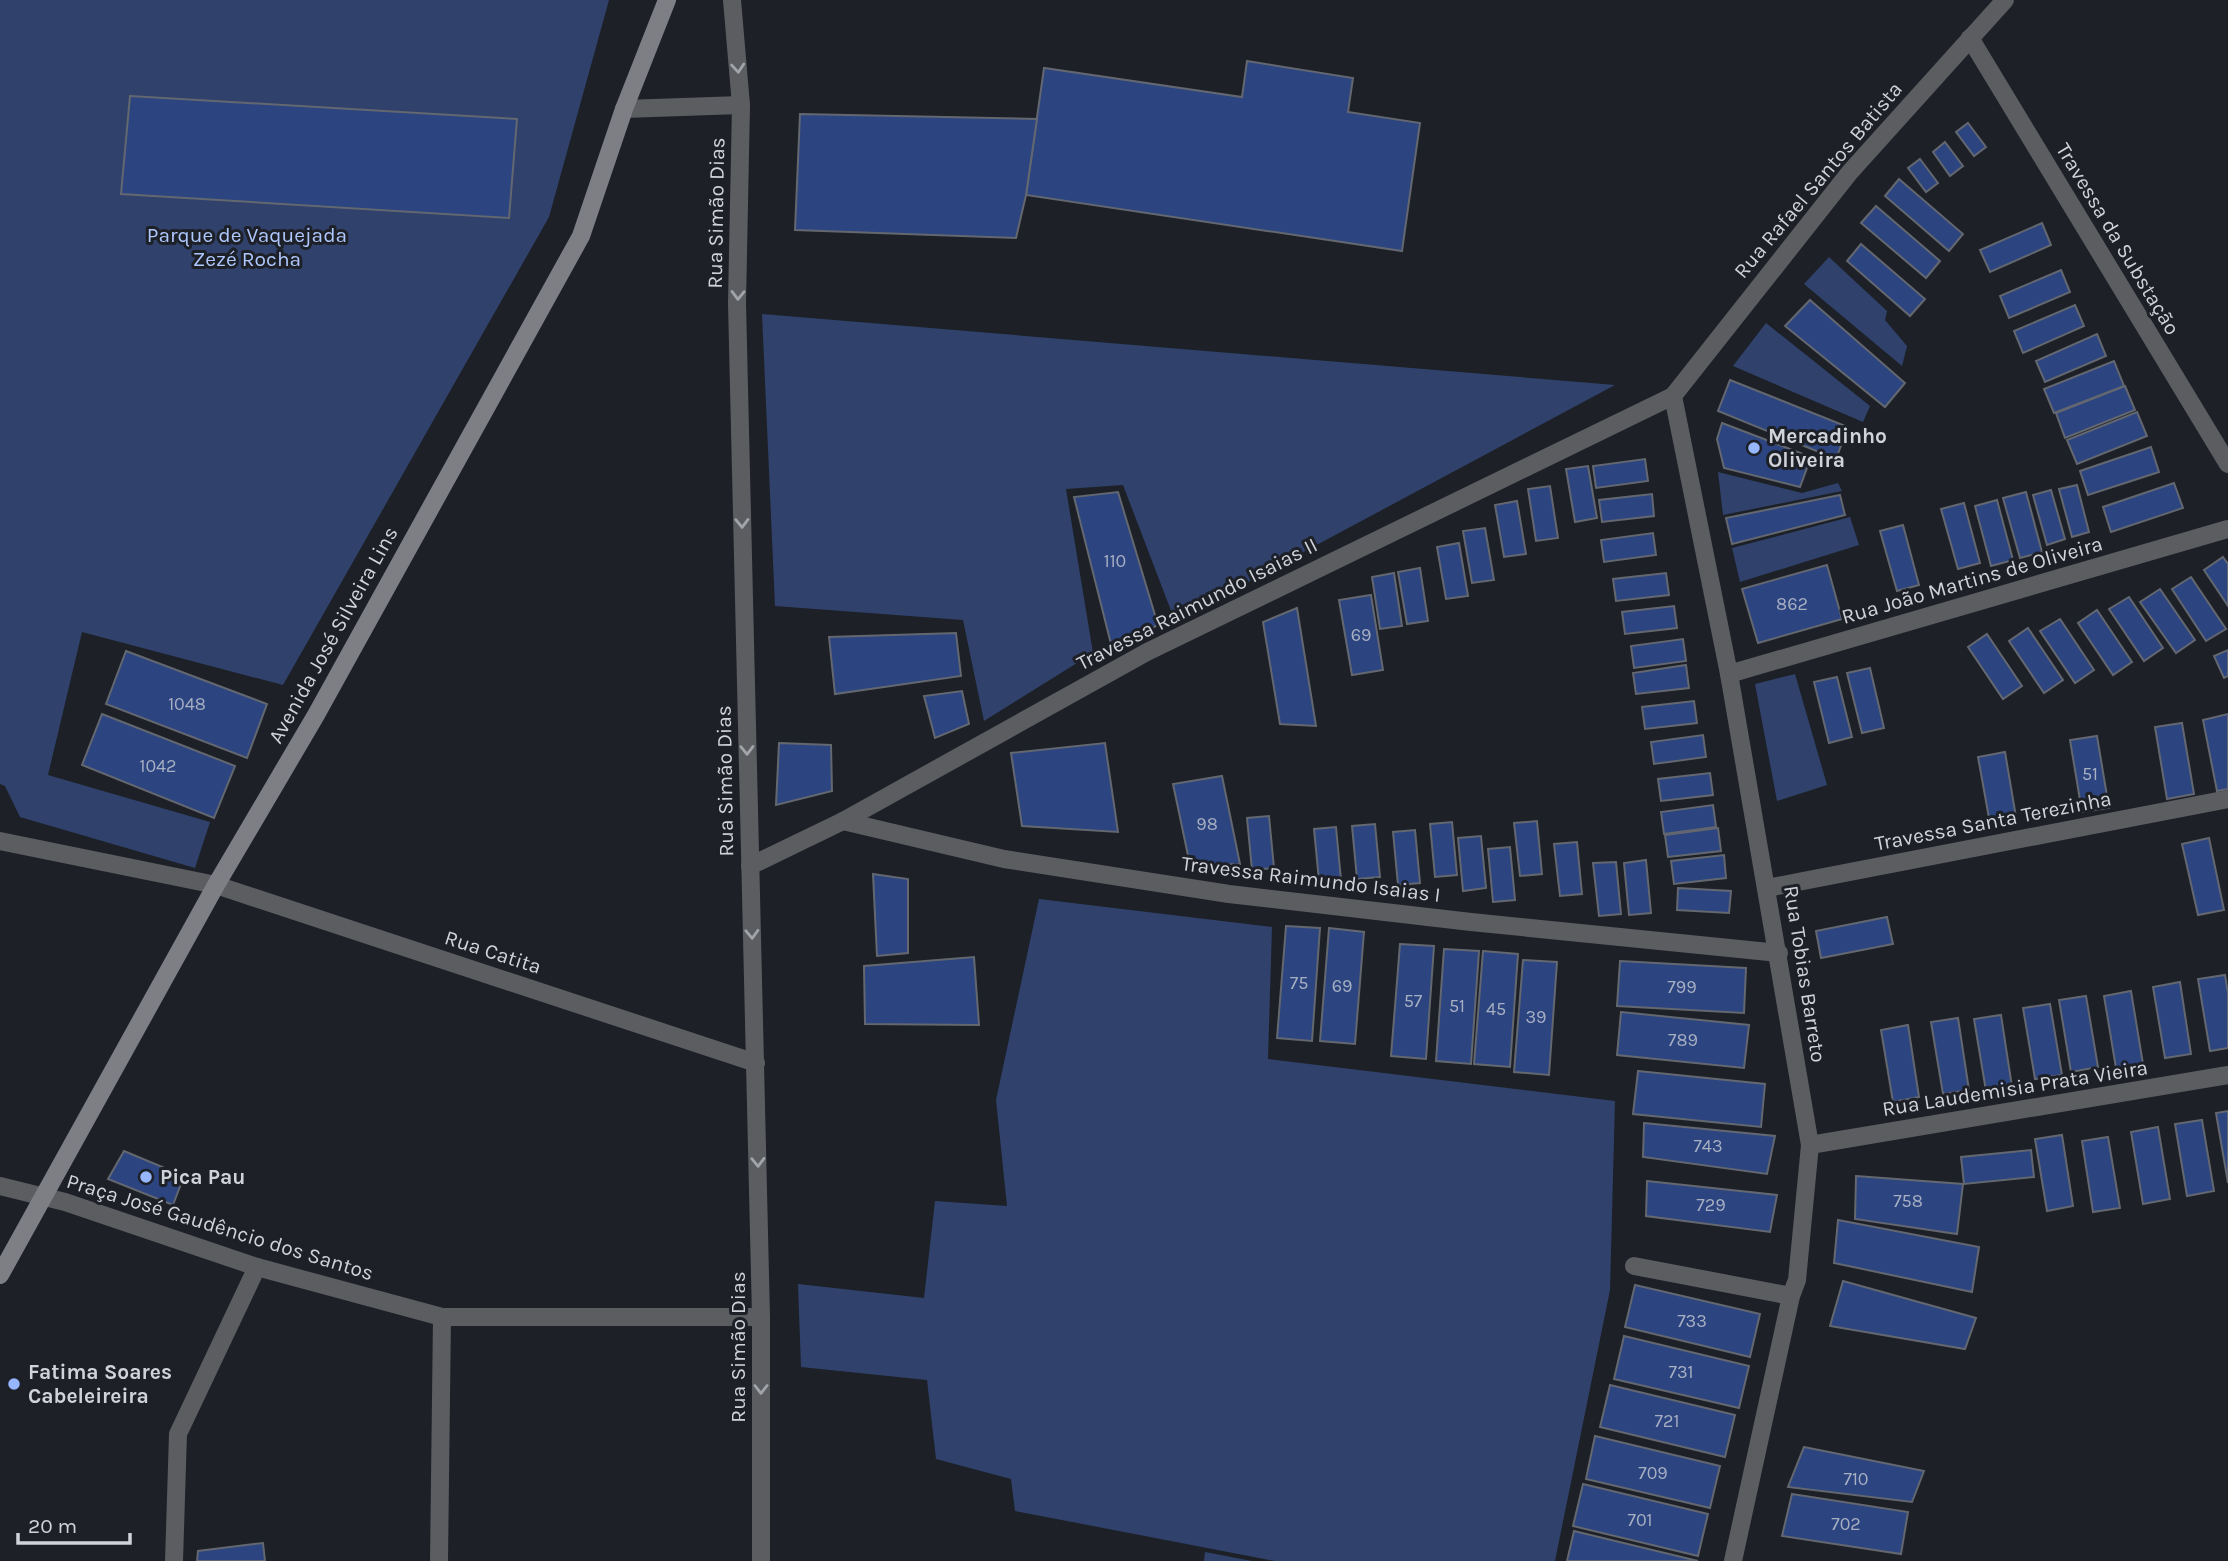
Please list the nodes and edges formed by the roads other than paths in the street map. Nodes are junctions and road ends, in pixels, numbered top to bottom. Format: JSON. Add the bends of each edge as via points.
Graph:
{"nodes":[{"id":1,"x":667,"y":0,"type":"edge"},
{"id":2,"x":732,"y":0,"type":"edge"},
{"id":3,"x":2006,"y":0,"type":"edge"},
{"id":4,"x":1970,"y":38,"type":"junction"},
{"id":5,"x":741,"y":105,"type":"junction"},
{"id":6,"x":624,"y":109,"type":"junction"},
{"id":7,"x":1673,"y":396,"type":"junction"},
{"id":8,"x":2228,"y":464,"type":"edge"},
{"id":9,"x":2228,"y":529,"type":"edge"},
{"id":10,"x":1729,"y":674,"type":"junction"},
{"id":11,"x":2228,"y":799,"type":"edge"},
{"id":12,"x":843,"y":821,"type":"junction"},
{"id":13,"x":0,"y":841,"type":"edge"},
{"id":14,"x":750,"y":866,"type":"junction"},
{"id":15,"x":216,"y":885,"type":"junction"},
{"id":16,"x":1767,"y":888,"type":"junction"},
{"id":17,"x":1779,"y":953,"type":"junction"},
{"id":18,"x":756,"y":1063,"type":"junction"},
{"id":19,"x":2228,"y":1075,"type":"edge"},
{"id":20,"x":1810,"y":1145,"type":"junction"},
{"id":21,"x":0,"y":1186,"type":"edge"},
{"id":22,"x":41,"y":1198,"type":"junction"},
{"id":23,"x":1634,"y":1266,"type":"dead end"},
{"id":24,"x":257,"y":1267,"type":"junction"},
{"id":25,"x":0,"y":1275,"type":"edge"},
{"id":26,"x":1791,"y":1296,"type":"junction"},
{"id":27,"x":442,"y":1317,"type":"junction"},
{"id":28,"x":761,"y":1317,"type":"junction"},
{"id":29,"x":174,"y":1561,"type":"edge"},
{"id":30,"x":439,"y":1561,"type":"edge"},
{"id":31,"x":761,"y":1561,"type":"edge"},
{"id":32,"x":1733,"y":1561,"type":"edge"}],
"edges":[{"from":1,"to":6,"type":"main road","name":"Avenida José Silveira Lins"},
{"from":2,"to":5,"type":"street","name":"Rua Simão Dias","one_way":true},
{"from":3,"to":4,"type":"street","name":"Rua Rafael Santos Batista"},
{"from":4,"to":7,"type":"street","name":"Rua Rafael Santos Batista","via":[[1850,172]]},
{"from":4,"to":8,"type":"street","name":"Travessa da Substação"},
{"from":5,"to":6,"type":"street"},
{"from":5,"to":14,"type":"street","name":"Rua Simão Dias","one_way":true,"via":[[737,303]]},
{"from":6,"to":15,"type":"main road","name":"Avenida José Silveira Lins","via":[[581,236],[316,715]]},
{"from":7,"to":10,"type":"street","name":"Rua Tobias Barreto"},
{"from":7,"to":12,"type":"street","name":"Travessa Raimundo Isaias II","via":[[1147,652]]},
{"from":9,"to":10,"type":"street","name":"Rua João Martins de Oliveira"},
{"from":10,"to":16,"type":"street","name":"Rua Tobias Barreto"},
{"from":11,"to":16,"type":"street","name":"Travessa Santa Terezinha"},
{"from":12,"to":14,"type":"street","name":"Travessa Raimundo Isaias II"},
{"from":12,"to":17,"type":"street","name":"Travessa Raimundo Isaias I","via":[[1004,859],[1229,894]]},
{"from":13,"to":15,"type":"street","name":"Rua Catita"},
{"from":14,"to":18,"type":"street","name":"Rua Simão Dias","one_way":true},
{"from":15,"to":18,"type":"street","name":"Rua Catita"},
{"from":15,"to":22,"type":"main road","name":"Avenida José Silveira Lins"},
{"from":16,"to":17,"type":"street","name":"Rua Tobias Barreto"},
{"from":17,"to":20,"type":"street","name":"Rua Tobias Barreto"},
{"from":18,"to":28,"type":"street","name":"Rua Simão Dias","one_way":true},
{"from":19,"to":20,"type":"street","name":"Rua Laudemisia Prata Vieira"},
{"from":20,"to":26,"type":"street","name":"Rua Tobias Barreto","via":[[1797,1280]]},
{"from":21,"to":22,"type":"street","name":"Praça José Gaudêncio dos Santos"},
{"from":22,"to":24,"type":"street","name":"Praça José Gaudêncio dos Santos"},
{"from":22,"to":25,"type":"main road","name":"Avenida José Silveira Lins"},
{"from":23,"to":26,"type":"street"},
{"from":24,"to":27,"type":"street","name":"Praça José Gaudêncio dos Santos"},
{"from":24,"to":29,"type":"street","via":[[178,1434]]},
{"from":26,"to":32,"type":"street","name":"Rua Tobias Barreto"},
{"from":27,"to":28,"type":"street","name":"Praça José Gaudêncio dos Santos"},
{"from":27,"to":30,"type":"street"},
{"from":28,"to":31,"type":"street","name":"Rua Simão Dias","one_way":true}]}
